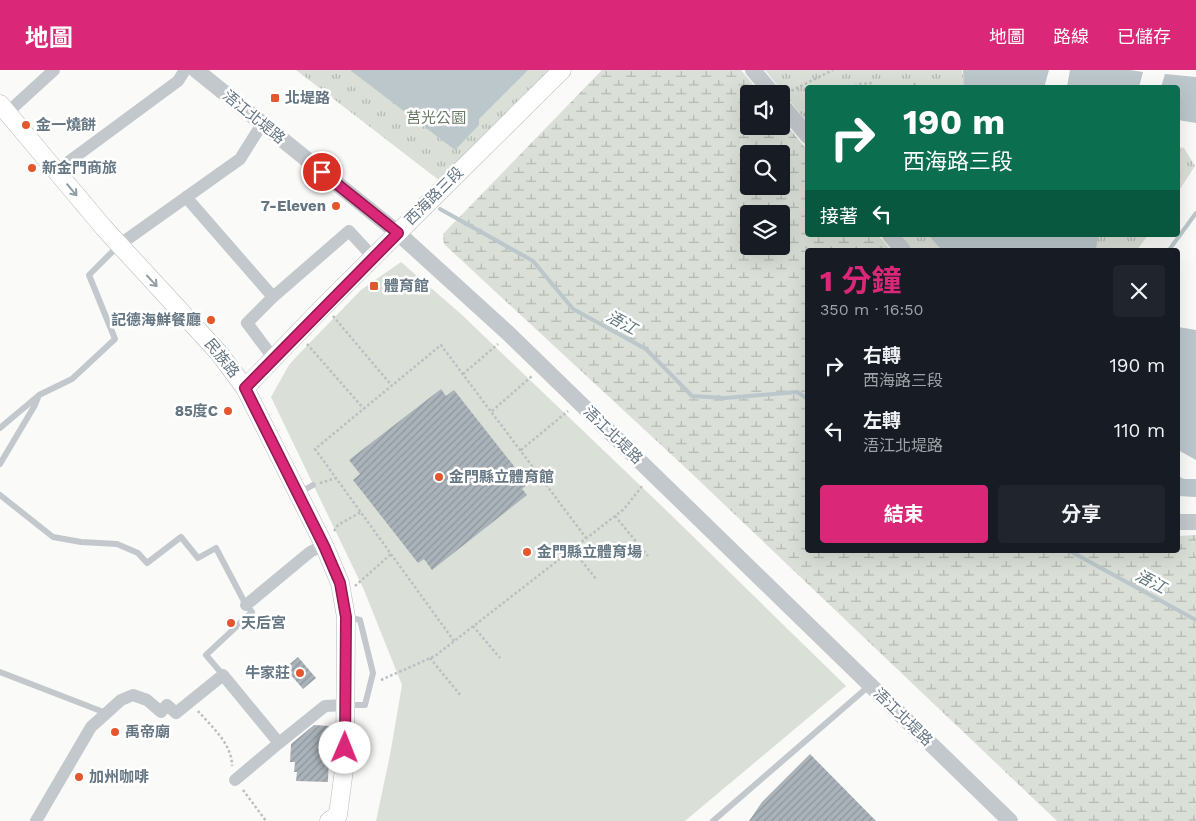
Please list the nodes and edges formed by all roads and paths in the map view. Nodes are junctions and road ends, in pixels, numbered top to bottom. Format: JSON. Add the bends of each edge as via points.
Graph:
{"nodes":[{"id":1,"x":54,"y":70,"type":"edge"},
{"id":2,"x":185,"y":70,"type":"edge"},
{"id":3,"x":196,"y":70,"type":"edge"},
{"id":4,"x":562,"y":70,"type":"edge"},
{"id":5,"x":753,"y":70,"type":"edge"},
{"id":6,"x":833,"y":70,"type":"edge"},
{"id":7,"x":873,"y":84,"type":"dead end"},
{"id":8,"x":765,"y":85,"type":"edge"},
{"id":9,"x":858,"y":85,"type":"edge"},
{"id":10,"x":790,"y":92,"type":"edge"},
{"id":11,"x":2,"y":111,"type":"edge"},
{"id":12,"x":790,"y":115,"type":"edge"},
{"id":13,"x":262,"y":124,"type":"junction"},
{"id":14,"x":805,"y":132,"type":"edge"},
{"id":15,"x":56,"y":171,"type":"junction"},
{"id":16,"x":186,"y":197,"type":"junction"},
{"id":17,"x":398,"y":233,"type":"junction"},
{"id":18,"x":892,"y":237,"type":"edge"},
{"id":19,"x":119,"y":245,"type":"junction"},
{"id":20,"x":901,"y":248,"type":"edge"},
{"id":21,"x":373,"y":257,"type":"junction"},
{"id":22,"x":273,"y":297,"type":"junction"},
{"id":23,"x":324,"y":306,"type":"junction"},
{"id":24,"x":298,"y":332,"type":"junction"},
{"id":25,"x":509,"y":334,"type":"junction"},
{"id":26,"x":274,"y":359,"type":"junction"},
{"id":27,"x":543,"y":367,"type":"junction"},
{"id":28,"x":464,"y":374,"type":"junction"},
{"id":29,"x":392,"y":386,"type":"junction"},
{"id":30,"x":245,"y":388,"type":"junction"},
{"id":31,"x":39,"y":395,"type":"junction"},
{"id":32,"x":579,"y":402,"type":"junction"},
{"id":33,"x":364,"y":409,"type":"junction"},
{"id":34,"x":492,"y":411,"type":"junction"},
{"id":35,"x":0,"y":428,"type":"edge"},
{"id":36,"x":521,"y":450,"type":"junction"},
{"id":37,"x":0,"y":464,"type":"edge"},
{"id":38,"x":652,"y":474,"type":"junction"},
{"id":39,"x":336,"y":478,"type":"junction"},
{"id":40,"x":305,"y":489,"type":"junction"},
{"id":41,"x":0,"y":495,"type":"edge"},
{"id":42,"x":361,"y":512,"type":"junction"},
{"id":43,"x":615,"y":516,"type":"junction"},
{"id":44,"x":1180,"y":522,"type":"edge"},
{"id":45,"x":1196,"y":522,"type":"edge"},
{"id":46,"x":586,"y":538,"type":"junction"},
{"id":47,"x":324,"y":546,"type":"junction"},
{"id":48,"x":572,"y":549,"type":"junction"},
{"id":49,"x":391,"y":554,"type":"junction"},
{"id":50,"x":648,"y":556,"type":"dead end"},
{"id":51,"x":597,"y":580,"type":"dead end"},
{"id":52,"x":352,"y":588,"type":"dead end"},
{"id":53,"x":246,"y":605,"type":"junction"},
{"id":54,"x":346,"y":617,"type":"junction"},
{"id":55,"x":474,"y":626,"type":"junction"},
{"id":56,"x":454,"y":640,"type":"junction"},
{"id":57,"x":430,"y":658,"type":"junction"},
{"id":58,"x":500,"y":658,"type":"dead end"},
{"id":59,"x":0,"y":672,"type":"edge"},
{"id":60,"x":223,"y":675,"type":"junction"},
{"id":61,"x":370,"y":685,"type":"junction"},
{"id":62,"x":870,"y":685,"type":"junction"},
{"id":63,"x":461,"y":696,"type":"dead end"},
{"id":64,"x":189,"y":702,"type":"junction"},
{"id":65,"x":346,"y":705,"type":"junction"},
{"id":66,"x":107,"y":714,"type":"junction"},
{"id":67,"x":279,"y":742,"type":"junction"},
{"id":68,"x":235,"y":780,"type":"junction"},
{"id":69,"x":337,"y":819,"type":"edge"},
{"id":70,"x":36,"y":821,"type":"edge"},
{"id":71,"x":266,"y":821,"type":"edge"},
{"id":72,"x":713,"y":821,"type":"edge"},
{"id":73,"x":1010,"y":821,"type":"edge"}],
"edges":[{"from":1,"to":11,"type":"street"},
{"from":2,"to":15,"type":"street","via":[[178,81]]},
{"from":3,"to":13,"type":"street","name":"浯江北堤路"},
{"from":4,"to":17,"type":"main road","name":"西海路三段"},
{"from":5,"to":8,"type":"street"},
{"from":6,"to":10,"type":"path"},
{"from":7,"to":9,"type":"path"},
{"from":11,"to":15,"type":"main road","name":"民族路"},
{"from":12,"to":14,"type":"street"},
{"from":13,"to":16,"type":"street","via":[[240,159]]},
{"from":13,"to":17,"type":"street","name":"浯江北堤路"},
{"from":15,"to":19,"type":"main road","name":"民族路","one_way":true},
{"from":16,"to":19,"type":"street"},
{"from":16,"to":22,"type":"street"},
{"from":17,"to":21,"type":"main road","name":"西海路三段"},
{"from":17,"to":25,"type":"street","name":"浯江北堤路"},
{"from":18,"to":20,"type":"street"},
{"from":19,"to":30,"type":"main road","name":"民族路","one_way":true,"via":[[219,352]]},
{"from":19,"to":31,"type":"lane","via":[[89,275],[116,339],[72,379]]},
{"from":21,"to":22,"type":"street","via":[[349,231]]},
{"from":21,"to":23,"type":"main road","name":"西海路三段"},
{"from":22,"to":26,"type":"street","via":[[247,323]]},
{"from":23,"to":24,"type":"main road","name":"西海路三段"},
{"from":23,"to":29,"type":"path"},
{"from":24,"to":26,"type":"main road","name":"西海路三段"},
{"from":24,"to":33,"type":"path"},
{"from":25,"to":27,"type":"street","name":"浯江北堤路"},
{"from":25,"to":28,"type":"path"},
{"from":26,"to":30,"type":"main road","name":"西海路三段"},
{"from":27,"to":32,"type":"street","name":"浯江北堤路"},
{"from":27,"to":34,"type":"path"},
{"from":28,"to":29,"type":"path","via":[[441,345]]},
{"from":28,"to":34,"type":"path"},
{"from":29,"to":33,"type":"path"},
{"from":30,"to":40,"type":"main road","name":"民族路"},
{"from":31,"to":35,"type":"lane"},
{"from":31,"to":37,"type":"lane"},
{"from":32,"to":36,"type":"path"},
{"from":32,"to":38,"type":"street","name":"浯江北堤路"},
{"from":33,"to":39,"type":"path","via":[[314,449]]},
{"from":34,"to":36,"type":"path"},
{"from":36,"to":46,"type":"path"},
{"from":38,"to":43,"type":"path"},
{"from":38,"to":62,"type":"street","name":"浯江北堤路"},
{"from":39,"to":40,"type":"path"},
{"from":39,"to":42,"type":"path"},
{"from":40,"to":47,"type":"main road","name":"民族路"},
{"from":41,"to":53,"type":"lane","via":[[53,538],[117,544],[130,548],[147,563],[181,537],[198,558],[216,548]]},
{"from":42,"to":47,"type":"path","via":[[338,525]]},
{"from":42,"to":49,"type":"path"},
{"from":43,"to":46,"type":"path"},
{"from":43,"to":50,"type":"path"},
{"from":44,"to":45,"type":"street"},
{"from":46,"to":48,"type":"path"},
{"from":47,"to":53,"type":"street","via":[[310,552]]},
{"from":47,"to":54,"type":"main road","name":"民族路","via":[[340,583]]},
{"from":48,"to":51,"type":"path"},
{"from":48,"to":55,"type":"path"},
{"from":49,"to":52,"type":"path"},
{"from":49,"to":56,"type":"path"},
{"from":53,"to":60,"type":"lane","via":[[252,612],[206,655]]},
{"from":54,"to":61,"type":"lane","via":[[360,620],[373,673]]},
{"from":54,"to":65,"type":"main road","name":"民族路"},
{"from":55,"to":56,"type":"path"},
{"from":55,"to":58,"type":"path"},
{"from":56,"to":57,"type":"path"},
{"from":57,"to":61,"type":"path"},
{"from":57,"to":63,"type":"path"},
{"from":59,"to":66,"type":"lane"},
{"from":60,"to":64,"type":"street"},
{"from":60,"to":67,"type":"street"},
{"from":61,"to":65,"type":"lane","via":[[365,705]]},
{"from":62,"to":72,"type":"lane"},
{"from":62,"to":73,"type":"street","name":"浯江北堤路"},
{"from":64,"to":66,"type":"street","via":[[176,713],[167,705],[161,712],[147,700],[133,695],[121,700]]},
{"from":64,"to":68,"type":"path","via":[[223,739],[232,755],[231,775]]},
{"from":65,"to":67,"type":"street","via":[[325,706]]},
{"from":65,"to":69,"type":"main road","name":"民族路","via":[[345,762]]},
{"from":66,"to":70,"type":"street","via":[[91,727]]},
{"from":67,"to":68,"type":"street"},
{"from":68,"to":71,"type":"path"}]}
